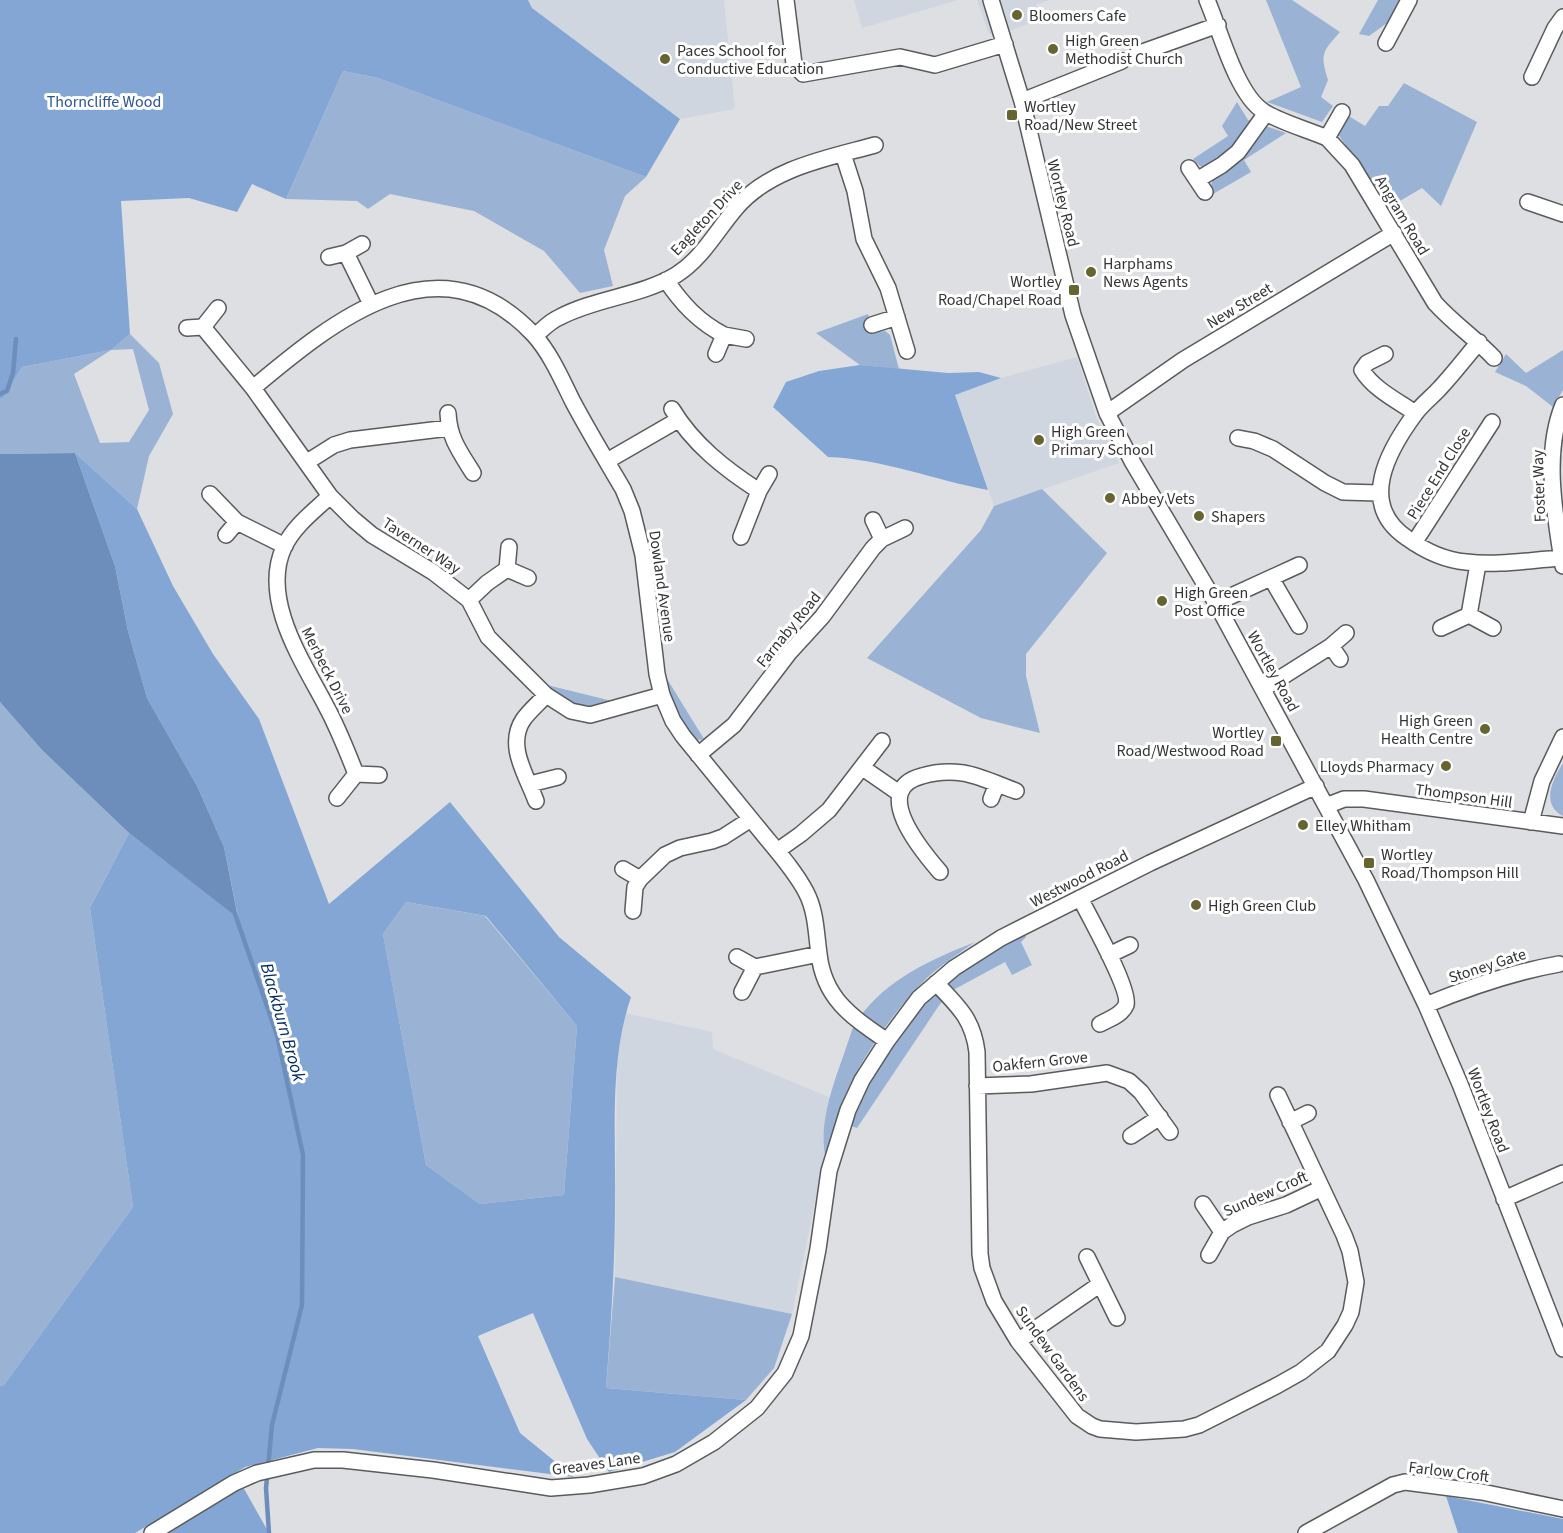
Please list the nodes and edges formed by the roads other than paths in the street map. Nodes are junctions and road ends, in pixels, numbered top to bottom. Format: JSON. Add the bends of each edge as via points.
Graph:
{"nodes":[{"id":1,"x":786,"y":0,"type":"edge"},
{"id":2,"x":991,"y":0,"type":"edge"},
{"id":3,"x":1207,"y":0,"type":"edge"},
{"id":4,"x":1409,"y":0,"type":"edge"},
{"id":5,"x":1563,"y":17,"type":"edge"},
{"id":6,"x":1218,"y":25,"type":"junction"},
{"id":7,"x":1386,"y":43,"type":"dead end"},
{"id":8,"x":1005,"y":44,"type":"junction"},
{"id":9,"x":1137,"y":54,"type":"dead end"},
{"id":10,"x":1122,"y":61,"type":"dead end"},
{"id":11,"x":1532,"y":77,"type":"dead end"},
{"id":12,"x":1022,"y":101,"type":"junction"},
{"id":13,"x":1342,"y":112,"type":"dead end"},
{"id":14,"x":1266,"y":113,"type":"junction"},
{"id":15,"x":1327,"y":138,"type":"junction"},
{"id":16,"x":875,"y":145,"type":"dead end"},
{"id":17,"x":843,"y":154,"type":"junction"},
{"id":18,"x":1197,"y":180,"type":"dead end"},
{"id":19,"x":1528,"y":202,"type":"dead end"},
{"id":20,"x":1563,"y":214,"type":"edge"},
{"id":21,"x":1394,"y":233,"type":"junction"},
{"id":22,"x":362,"y":244,"type":"dead end"},
{"id":23,"x":346,"y":254,"type":"junction"},
{"id":24,"x":328,"y":257,"type":"dead end"},
{"id":25,"x":666,"y":280,"type":"junction"},
{"id":26,"x":371,"y":304,"type":"junction"},
{"id":27,"x":218,"y":308,"type":"dead end"},
{"id":28,"x":897,"y":317,"type":"junction"},
{"id":29,"x":872,"y":325,"type":"dead end"},
{"id":30,"x":203,"y":327,"type":"junction"},
{"id":31,"x":187,"y":328,"type":"dead end"},
{"id":32,"x":724,"y":335,"type":"junction"},
{"id":33,"x":535,"y":336,"type":"junction"},
{"id":34,"x":746,"y":339,"type":"dead end"},
{"id":35,"x":1479,"y":342,"type":"junction"},
{"id":36,"x":907,"y":351,"type":"dead end"},
{"id":37,"x":716,"y":354,"type":"dead end"},
{"id":38,"x":1384,"y":354,"type":"dead end"},
{"id":39,"x":1494,"y":358,"type":"dead end"},
{"id":40,"x":253,"y":388,"type":"junction"},
{"id":41,"x":1563,"y":405,"type":"edge"},
{"id":42,"x":1107,"y":413,"type":"junction"},
{"id":43,"x":1415,"y":413,"type":"junction"},
{"id":44,"x":1492,"y":422,"type":"dead end"},
{"id":45,"x":1238,"y":438,"type":"dead end"},
{"id":46,"x":607,"y":461,"type":"junction"},
{"id":47,"x":307,"y":462,"type":"junction"},
{"id":48,"x":473,"y":473,"type":"dead end"},
{"id":49,"x":768,"y":474,"type":"dead end"},
{"id":50,"x":759,"y":491,"type":"junction"},
{"id":51,"x":1379,"y":493,"type":"junction"},
{"id":52,"x":210,"y":494,"type":"dead end"},
{"id":53,"x":330,"y":496,"type":"junction"},
{"id":54,"x":873,"y":520,"type":"dead end"},
{"id":55,"x":237,"y":522,"type":"junction"},
{"id":56,"x":904,"y":528,"type":"dead end"},
{"id":57,"x":225,"y":535,"type":"dead end"},
{"id":58,"x":741,"y":537,"type":"dead end"},
{"id":59,"x":882,"y":538,"type":"junction"},
{"id":60,"x":1414,"y":543,"type":"junction"},
{"id":61,"x":285,"y":546,"type":"junction"},
{"id":62,"x":509,"y":546,"type":"dead end"},
{"id":63,"x":1562,"y":562,"type":"edge"},
{"id":64,"x":1478,"y":564,"type":"junction"},
{"id":65,"x":1299,"y":565,"type":"dead end"},
{"id":66,"x":507,"y":569,"type":"junction"},
{"id":67,"x":528,"y":578,"type":"dead end"},
{"id":68,"x":1271,"y":578,"type":"junction"},
{"id":69,"x":470,"y":600,"type":"junction"},
{"id":70,"x":1216,"y":603,"type":"junction"},
{"id":71,"x":1469,"y":615,"type":"junction"},
{"id":72,"x":1299,"y":626,"type":"dead end"},
{"id":73,"x":1441,"y":628,"type":"dead end"},
{"id":74,"x":1493,"y":628,"type":"dead end"},
{"id":75,"x":1346,"y":633,"type":"dead end"},
{"id":76,"x":1263,"y":689,"type":"junction"},
{"id":77,"x":546,"y":695,"type":"junction"},
{"id":78,"x":662,"y":695,"type":"junction"},
{"id":79,"x":1563,"y":737,"type":"edge"},
{"id":80,"x":882,"y":741,"type":"dead end"},
{"id":81,"x":698,"y":755,"type":"junction"},
{"id":82,"x":863,"y":768,"type":"junction"},
{"id":83,"x":356,"y":774,"type":"junction"},
{"id":84,"x":379,"y":775,"type":"dead end"},
{"id":85,"x":558,"y":777,"type":"dead end"},
{"id":86,"x":530,"y":784,"type":"junction"},
{"id":87,"x":997,"y":784,"type":"junction"},
{"id":88,"x":1316,"y":786,"type":"junction"},
{"id":89,"x":1016,"y":791,"type":"dead end"},
{"id":90,"x":899,"y":793,"type":"junction"},
{"id":91,"x":337,"y":798,"type":"dead end"},
{"id":92,"x":992,"y":799,"type":"dead end"},
{"id":93,"x":536,"y":801,"type":"dead end"},
{"id":94,"x":1326,"y":806,"type":"junction"},
{"id":95,"x":751,"y":819,"type":"junction"},
{"id":96,"x":1531,"y":822,"type":"junction"},
{"id":97,"x":1563,"y":826,"type":"edge"},
{"id":98,"x":777,"y":851,"type":"junction"},
{"id":99,"x":623,"y":870,"type":"dead end"},
{"id":100,"x":940,"y":872,"type":"dead end"},
{"id":101,"x":640,"y":879,"type":"junction"},
{"id":102,"x":1080,"y":898,"type":"junction"},
{"id":103,"x":633,"y":911,"type":"dead end"},
{"id":104,"x":1130,"y":945,"type":"dead end"},
{"id":105,"x":819,"y":954,"type":"junction"},
{"id":106,"x":1109,"y":955,"type":"junction"},
{"id":107,"x":737,"y":957,"type":"dead end"},
{"id":108,"x":1559,"y":964,"type":"dead end"},
{"id":109,"x":755,"y":967,"type":"junction"},
{"id":110,"x":936,"y":982,"type":"junction"},
{"id":111,"x":742,"y":992,"type":"dead end"},
{"id":112,"x":1426,"y":1005,"type":"junction"},
{"id":113,"x":1100,"y":1024,"type":"dead end"},
{"id":114,"x":887,"y":1041,"type":"junction"},
{"id":115,"x":977,"y":1086,"type":"junction"},
{"id":116,"x":1278,"y":1095,"type":"dead end"},
{"id":117,"x":1308,"y":1113,"type":"dead end"},
{"id":118,"x":1160,"y":1117,"type":"junction"},
{"id":119,"x":1290,"y":1122,"type":"junction"},
{"id":120,"x":1170,"y":1132,"type":"dead end"},
{"id":121,"x":1131,"y":1136,"type":"dead end"},
{"id":122,"x":1563,"y":1173,"type":"edge"},
{"id":123,"x":1322,"y":1188,"type":"junction"},
{"id":124,"x":1504,"y":1199,"type":"junction"},
{"id":125,"x":1203,"y":1204,"type":"dead end"},
{"id":126,"x":1222,"y":1232,"type":"junction"},
{"id":127,"x":1209,"y":1255,"type":"dead end"},
{"id":128,"x":1087,"y":1257,"type":"dead end"},
{"id":129,"x":1099,"y":1285,"type":"junction"},
{"id":130,"x":1117,"y":1318,"type":"dead end"},
{"id":131,"x":1018,"y":1341,"type":"junction"},
{"id":132,"x":1563,"y":1349,"type":"edge"},
{"id":133,"x":1563,"y":1509,"type":"edge"},
{"id":134,"x":152,"y":1533,"type":"edge"},
{"id":135,"x":1306,"y":1533,"type":"edge"}],
"edges":[{"from":1,"to":8,"type":"street","via":[[794,64],[803,74],[900,57],[934,64]]},
{"from":2,"to":8,"type":"street","name":"Wortley Road"},
{"from":3,"to":6,"type":"street","name":"Angram Road"},
{"from":4,"to":7,"type":"street"},
{"from":5,"to":11,"type":"street"},
{"from":6,"to":9,"type":"street"},
{"from":6,"to":14,"type":"street","name":"Angram Road","via":[[1238,78],[1251,100]]},
{"from":8,"to":12,"type":"street","name":"Wortley Road"},
{"from":10,"to":12,"type":"street"},
{"from":12,"to":42,"type":"street","name":"Wortley Road","via":[[1073,315]]},
{"from":13,"to":15,"type":"street"},
{"from":14,"to":15,"type":"street","name":"Angram Road"},
{"from":14,"to":18,"type":"street","via":[[1238,152]]},
{"from":15,"to":21,"type":"street","name":"Angram Road","via":[[1352,165]]},
{"from":16,"to":17,"type":"street","name":"Eagleton Drive"},
{"from":17,"to":25,"type":"street","name":"Eagleton Drive","via":[[805,165],[762,185],[736,208],[688,265]]},
{"from":17,"to":28,"type":"street","via":[[864,239]]},
{"from":19,"to":20,"type":"street"},
{"from":21,"to":35,"type":"street","name":"Angram Road","via":[[1435,303]]},
{"from":21,"to":42,"type":"street","name":"New Street","via":[[1183,360]]},
{"from":22,"to":23,"type":"street"},
{"from":23,"to":24,"type":"street"},
{"from":23,"to":26,"type":"street"},
{"from":25,"to":32,"type":"street","via":[[694,315]]},
{"from":25,"to":33,"type":"street","name":"Eagleton Drive","via":[[560,316]]},
{"from":26,"to":33,"type":"street","name":"Dowland Avenue","via":[[420,291],[463,291],[506,312]]},
{"from":26,"to":40,"type":"street","name":"Dowland Avenue","via":[[308,342]]},
{"from":27,"to":30,"type":"street"},
{"from":28,"to":29,"type":"street"},
{"from":28,"to":36,"type":"street"},
{"from":30,"to":31,"type":"street"},
{"from":30,"to":40,"type":"street","name":"Taverner Way"},
{"from":32,"to":34,"type":"street"},
{"from":32,"to":37,"type":"street"},
{"from":33,"to":46,"type":"street","name":"Dowland Avenue"},
{"from":35,"to":39,"type":"street","name":"Angram Road"},
{"from":35,"to":43,"type":"street"},
{"from":38,"to":43,"type":"street","via":[[1362,370]]},
{"from":40,"to":47,"type":"street","name":"Taverner Way"},
{"from":41,"to":63,"type":"street","name":"Foster Way","via":[[1554,443],[1553,471]]},
{"from":42,"to":70,"type":"street","name":"Wortley Road"},
{"from":43,"to":51,"type":"street","via":[[1391,454]]},
{"from":44,"to":60,"type":"street","name":"Piece End Close"},
{"from":45,"to":51,"type":"street","via":[[1273,449],[1343,492]]},
{"from":46,"to":50,"type":"street","via":[[675,415],[709,455]]},
{"from":46,"to":78,"type":"street","name":"Dowland Avenue","via":[[623,489],[639,534]]},
{"from":47,"to":48,"type":"street","via":[[350,440],[448,420]]},
{"from":47,"to":53,"type":"street","name":"Taverner Way"},
{"from":49,"to":50,"type":"street"},
{"from":50,"to":58,"type":"street"},
{"from":51,"to":60,"type":"street","via":[[1391,525]]},
{"from":52,"to":55,"type":"street"},
{"from":53,"to":61,"type":"street","name":"Merbeck Drive","via":[[304,519]]},
{"from":53,"to":69,"type":"street","name":"Taverner Way","via":[[372,535]]},
{"from":54,"to":59,"type":"street"},
{"from":55,"to":57,"type":"street"},
{"from":55,"to":61,"type":"street"},
{"from":56,"to":59,"type":"street","name":"Farnaby Road"},
{"from":59,"to":81,"type":"street","name":"Farnaby Road","via":[[734,725]]},
{"from":60,"to":64,"type":"street","via":[[1439,557]]},
{"from":61,"to":83,"type":"street","name":"Merbeck Drive","via":[[278,584],[288,632]]},
{"from":62,"to":66,"type":"street"},
{"from":63,"to":64,"type":"street"},
{"from":64,"to":71,"type":"street"},
{"from":65,"to":68,"type":"street"},
{"from":66,"to":67,"type":"street"},
{"from":66,"to":69,"type":"street"},
{"from":68,"to":70,"type":"street"},
{"from":68,"to":72,"type":"street"},
{"from":69,"to":77,"type":"street","name":"Taverner Way","via":[[488,637]]},
{"from":70,"to":76,"type":"street","name":"Wortley Road"},
{"from":71,"to":73,"type":"street"},
{"from":71,"to":74,"type":"street"},
{"from":75,"to":76,"type":"street","via":[[1335,652]]},
{"from":76,"to":88,"type":"street","name":"Wortley Road"},
{"from":77,"to":78,"type":"street","name":"Taverner Way","via":[[571,711],[590,715]]},
{"from":77,"to":86,"type":"street","via":[[518,730],[518,755]]},
{"from":78,"to":81,"type":"street","name":"Dowland Avenue","via":[[673,721]]},
{"from":79,"to":96,"type":"street","via":[[1542,781]]},
{"from":80,"to":82,"type":"street"},
{"from":81,"to":95,"type":"street","name":"Dowland Avenue"},
{"from":82,"to":90,"type":"street"},
{"from":82,"to":98,"type":"street","via":[[829,810]]},
{"from":83,"to":84,"type":"street"},
{"from":83,"to":91,"type":"street"},
{"from":85,"to":86,"type":"street"},
{"from":86,"to":93,"type":"street"},
{"from":87,"to":89,"type":"street"},
{"from":87,"to":90,"type":"street","via":[[946,771],[915,777]]},
{"from":87,"to":92,"type":"street"},
{"from":88,"to":94,"type":"street","name":"Wortley Road"},
{"from":88,"to":102,"type":"street","name":"Westwood Road"},
{"from":90,"to":100,"type":"street","via":[[908,828]]},
{"from":94,"to":96,"type":"street","name":"Thompson Hill","via":[[1353,798]]},
{"from":94,"to":112,"type":"street","name":"Wortley Road"},
{"from":95,"to":98,"type":"street","name":"Dowland Avenue"},
{"from":95,"to":101,"type":"street","via":[[723,837],[673,850]]},
{"from":96,"to":97,"type":"street","name":"Thompson Hill"},
{"from":98,"to":105,"type":"street","name":"Dowland Avenue","via":[[806,891],[816,922]]},
{"from":99,"to":101,"type":"street"},
{"from":101,"to":103,"type":"street","via":[[635,887]]},
{"from":102,"to":106,"type":"street"},
{"from":102,"to":110,"type":"street","name":"Westwood Road","via":[[1000,938]]},
{"from":104,"to":106,"type":"street"},
{"from":105,"to":109,"type":"street"},
{"from":105,"to":114,"type":"street","name":"Dowland Avenue","via":[[824,980],[836,1000]]},
{"from":106,"to":113,"type":"street","via":[[1127,999],[1121,1012]]},
{"from":107,"to":109,"type":"street"},
{"from":108,"to":112,"type":"street","name":"Stoney Gate","via":[[1492,980]]},
{"from":109,"to":111,"type":"street"},
{"from":110,"to":114,"type":"street","name":"Westwood Road","via":[[907,1012]]},
{"from":110,"to":115,"type":"street","name":"Sundew Gardens","via":[[970,1023],[977,1052]]},
{"from":112,"to":124,"type":"street","name":"Wortley Road"},
{"from":114,"to":134,"type":"street","name":"Greaves Lane","via":[[862,1080],[837,1146],[797,1346],[785,1373],[757,1408],[714,1442],[676,1464],[643,1476],[550,1488],[433,1470],[314,1460],[257,1473],[234,1483]]},
{"from":115,"to":118,"type":"street","name":"Oakfern Grove","via":[[1031,1084],[1107,1073],[1129,1081]]},
{"from":115,"to":131,"type":"street","name":"Sundew Gardens","via":[[982,1268],[994,1301]]},
{"from":116,"to":119,"type":"street","name":"Sundew Gardens"},
{"from":117,"to":119,"type":"street"},
{"from":118,"to":120,"type":"street","name":"Oakfern Grove"},
{"from":118,"to":121,"type":"street"},
{"from":119,"to":123,"type":"street","name":"Sundew Gardens"},
{"from":122,"to":124,"type":"street"},
{"from":123,"to":126,"type":"street","name":"Sundew Croft","via":[[1248,1217]]},
{"from":123,"to":131,"type":"street","name":"Sundew Gardens","via":[[1354,1268],[1355,1298],[1348,1318],[1317,1361],[1224,1413],[1199,1425],[1164,1432],[1092,1426],[1077,1416]]},
{"from":124,"to":132,"type":"street","name":"Wortley Road"},
{"from":125,"to":126,"type":"street","name":"Sundew Croft"},
{"from":126,"to":127,"type":"street","name":"Sundew Croft"},
{"from":128,"to":129,"type":"street"},
{"from":129,"to":130,"type":"street"},
{"from":129,"to":131,"type":"street"},
{"from":133,"to":135,"type":"street","name":"Farlow Croft","via":[[1482,1492],[1405,1482]]}]}
